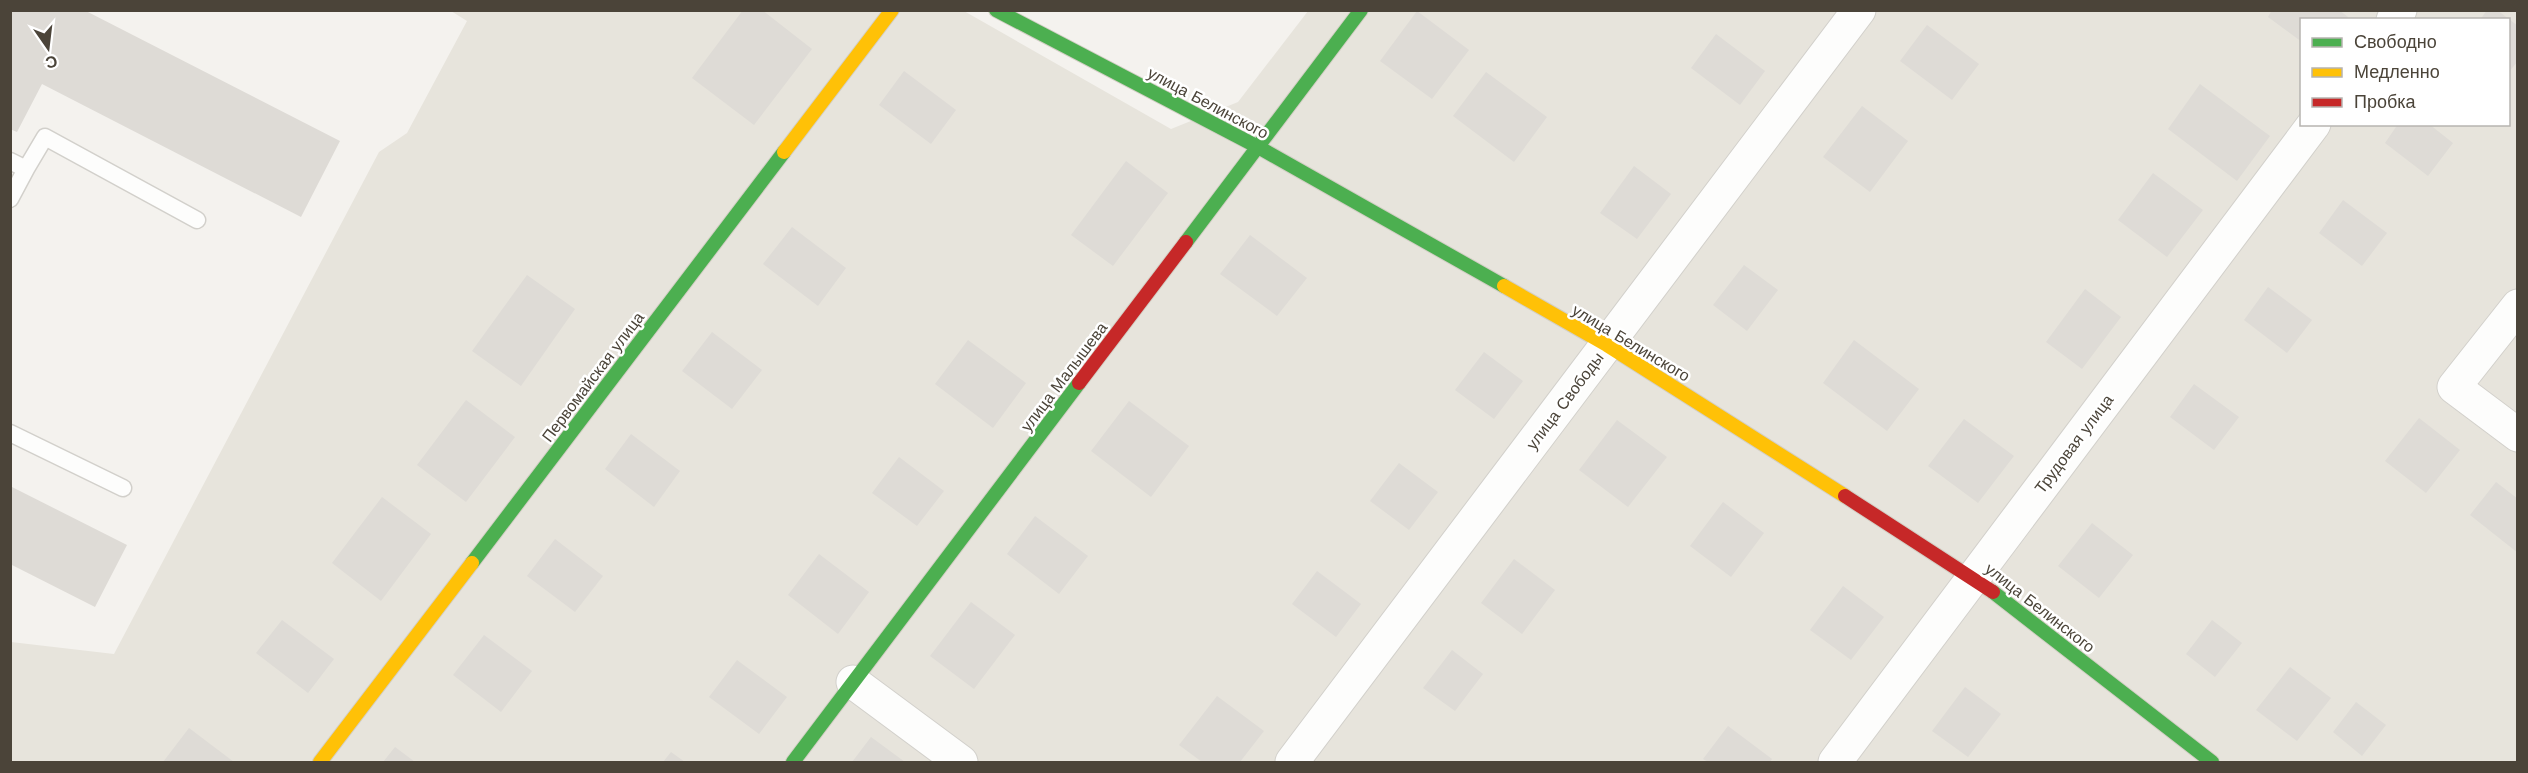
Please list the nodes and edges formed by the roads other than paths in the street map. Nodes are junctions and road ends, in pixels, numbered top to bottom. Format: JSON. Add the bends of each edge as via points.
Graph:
{"nodes":[{"id":1,"x":892,"y":10,"type":"edge"},
{"id":2,"x":996,"y":10,"type":"edge"},
{"id":3,"x":1361,"y":10,"type":"edge"},
{"id":4,"x":1859,"y":10,"type":"edge"},
{"id":5,"x":2312,"y":126,"type":"edge"},
{"id":6,"x":1258,"y":147,"type":"junction"},
{"id":7,"x":10,"y":161,"type":"edge"},
{"id":8,"x":26,"y":169,"type":"junction"},
{"id":9,"x":10,"y":199,"type":"edge"},
{"id":10,"x":197,"y":220,"type":"dead end"},
{"id":11,"x":2517,"y":306,"type":"edge"},
{"id":12,"x":1607,"y":345,"type":"junction"},
{"id":13,"x":10,"y":433,"type":"edge"},
{"id":14,"x":2517,"y":435,"type":"edge"},
{"id":15,"x":123,"y":488,"type":"dead end"},
{"id":16,"x":1974,"y":577,"type":"junction"},
{"id":17,"x":853,"y":682,"type":"junction"},
{"id":18,"x":320,"y":762,"type":"edge"},
{"id":19,"x":793,"y":762,"type":"edge"},
{"id":20,"x":961,"y":762,"type":"edge"},
{"id":21,"x":1292,"y":762,"type":"edge"},
{"id":22,"x":1835,"y":762,"type":"edge"},
{"id":23,"x":2212,"y":762,"type":"edge"}],
"edges":[{"from":1,"to":18,"type":"street","name":"Первомайская улица"},
{"from":2,"to":6,"type":"street","name":"улица Белинского"},
{"from":3,"to":6,"type":"street","name":"улица Малышева"},
{"from":4,"to":12,"type":"street","name":"улица Свободы"},
{"from":5,"to":16,"type":"street","name":"Трудовая улица"},
{"from":6,"to":12,"type":"street","name":"улица Белинского"},
{"from":6,"to":17,"type":"street","name":"улица Малышева"},
{"from":7,"to":8,"type":"lane"},
{"from":8,"to":9,"type":"lane"},
{"from":8,"to":10,"type":"lane","via":[[45,137]]},
{"from":11,"to":14,"type":"street","via":[[2454,387]]},
{"from":12,"to":16,"type":"street","name":"улица Белинского"},
{"from":12,"to":21,"type":"street","name":"улица Свободы"},
{"from":13,"to":15,"type":"lane"},
{"from":16,"to":22,"type":"street","name":"Трудовая улица"},
{"from":16,"to":23,"type":"street","name":"улица Белинского"},
{"from":17,"to":19,"type":"street","name":"улица Малышева"},
{"from":17,"to":20,"type":"street"}]}
